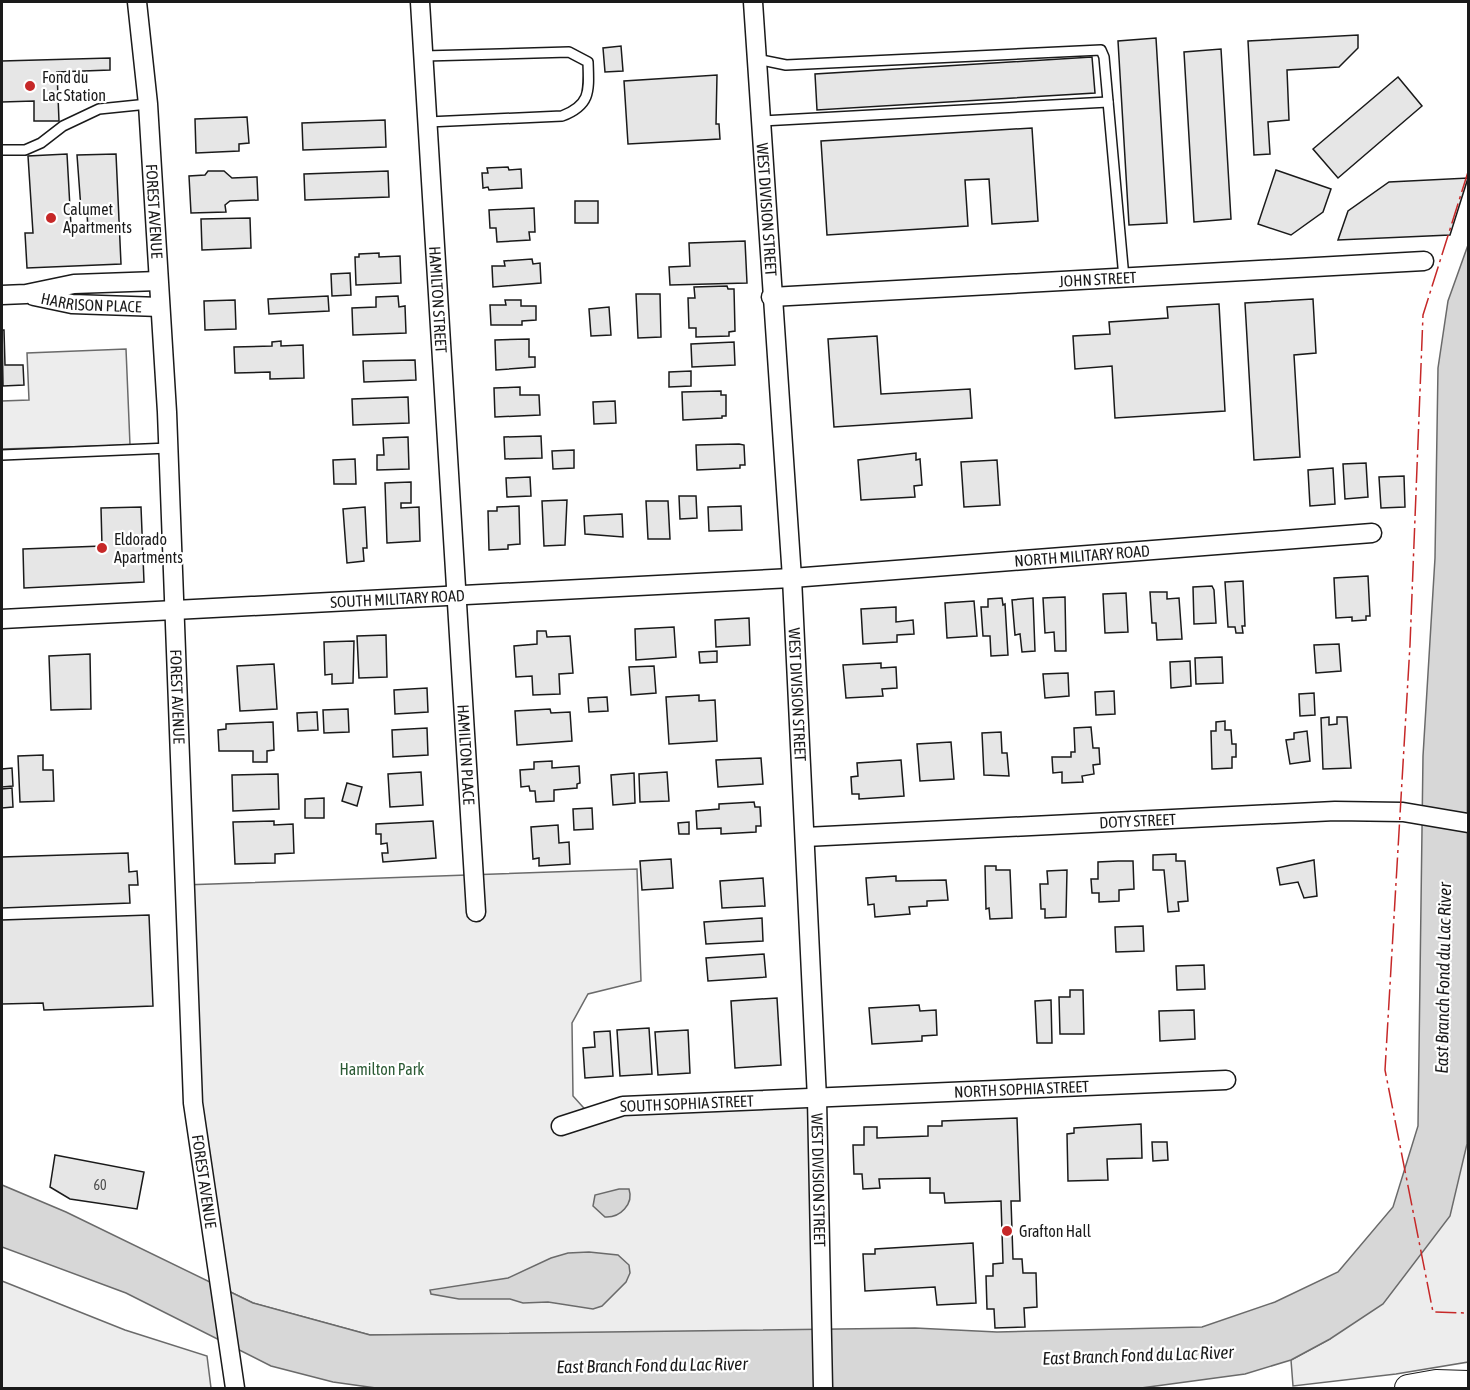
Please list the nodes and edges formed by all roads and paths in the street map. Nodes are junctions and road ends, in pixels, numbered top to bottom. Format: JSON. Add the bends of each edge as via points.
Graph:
{"nodes":[{"id":1,"x":137,"y":2,"type":"edge"},
{"id":2,"x":420,"y":2,"type":"edge"},
{"id":3,"x":753,"y":2,"type":"edge"},
{"id":4,"x":424,"y":56,"type":"junction"},
{"id":5,"x":757,"y":59,"type":"junction"},
{"id":6,"x":1108,"y":102,"type":"junction"},
{"id":7,"x":148,"y":104,"type":"junction"},
{"id":8,"x":760,"y":121,"type":"junction"},
{"id":9,"x":428,"y":122,"type":"junction"},
{"id":10,"x":2,"y":150,"type":"edge"},
{"id":11,"x":1425,"y":261,"type":"dead end"},
{"id":12,"x":1124,"y":278,"type":"junction"},
{"id":13,"x":158,"y":280,"type":"junction"},
{"id":14,"x":26,"y":294,"type":"junction"},
{"id":15,"x":2,"y":295,"type":"edge"},
{"id":16,"x":771,"y":297,"type":"junction"},
{"id":17,"x":160,"y":307,"type":"junction"},
{"id":18,"x":169,"y":448,"type":"junction"},
{"id":19,"x":2,"y":455,"type":"edge"},
{"id":20,"x":1372,"y":533,"type":"dead end"},
{"id":21,"x":792,"y":578,"type":"junction"},
{"id":22,"x":455,"y":597,"type":"junction"},
{"id":23,"x":176,"y":611,"type":"junction"},
{"id":24,"x":2,"y":619,"type":"edge"},
{"id":25,"x":1468,"y":823,"type":"edge"},
{"id":26,"x":805,"y":837,"type":"junction"},
{"id":27,"x":476,"y":912,"type":"dead end"},
{"id":28,"x":1226,"y":1080,"type":"dead end"},
{"id":29,"x":817,"y":1099,"type":"junction"},
{"id":30,"x":561,"y":1126,"type":"dead end"},
{"id":31,"x":1468,"y":1373,"type":"edge"},
{"id":32,"x":1436,"y":1383,"type":"junction"},
{"id":33,"x":1468,"y":1384,"type":"edge"},
{"id":34,"x":235,"y":1389,"type":"edge"},
{"id":35,"x":823,"y":1389,"type":"edge"},
{"id":36,"x":1408,"y":1389,"type":"edge"}],
"edges":[{"from":1,"to":7,"type":"street","name":"FOREST AVENUE"},
{"from":2,"to":4,"type":"street","name":"HAMILTON STREET"},
{"from":3,"to":5,"type":"street","name":"WEST DIVISION STREET"},
{"from":4,"to":9,"type":"street","name":"HAMILTON STREET"},
{"from":4,"to":9,"type":"lane","via":[[569,52],[588,62],[589,92],[578,110],[562,116]]},
{"from":5,"to":6,"type":"lane","via":[[786,65],[1101,50]]},
{"from":5,"to":8,"type":"street","name":"WEST DIVISION STREET"},
{"from":6,"to":8,"type":"lane"},
{"from":6,"to":12,"type":"lane"},
{"from":7,"to":10,"type":"lane","via":[[99,109],[25,150]]},
{"from":7,"to":13,"type":"street","name":"FOREST AVENUE"},
{"from":8,"to":16,"type":"street","name":"WEST DIVISION STREET"},
{"from":9,"to":22,"type":"street","name":"HAMILTON STREET"},
{"from":11,"to":12,"type":"street","name":"JOHN STREET"},
{"from":12,"to":16,"type":"street","name":"JOHN STREET"},
{"from":13,"to":14,"type":"street","name":"HARRISON PLACE","via":[[74,284]]},
{"from":13,"to":17,"type":"street","name":"FOREST AVENUE"},
{"from":14,"to":15,"type":"street","name":"HARRISON PLACE"},
{"from":14,"to":17,"type":"street","name":"HARRISON PLACE","via":[[72,304]]},
{"from":16,"to":21,"type":"street","name":"WEST DIVISION STREET"},
{"from":17,"to":18,"type":"street","name":"FOREST AVENUE"},
{"from":18,"to":19,"type":"lane"},
{"from":18,"to":23,"type":"street","name":"FOREST AVENUE"},
{"from":20,"to":21,"type":"street","name":"NORTH MILITARY ROAD"},
{"from":21,"to":22,"type":"street","name":"SOUTH MILITARY ROAD"},
{"from":21,"to":26,"type":"street","name":"WEST DIVISION STREET"},
{"from":22,"to":23,"type":"street","name":"SOUTH MILITARY ROAD"},
{"from":22,"to":27,"type":"street","name":"HAMILTON PLACE"},
{"from":23,"to":24,"type":"street","name":"SOUTH MILITARY ROAD"},
{"from":23,"to":34,"type":"street","name":"FOREST AVENUE","via":[[193,1103]]},
{"from":25,"to":26,"type":"street","name":"DOTY STREET","via":[[1403,812],[1335,811]]},
{"from":26,"to":29,"type":"street","name":"WEST DIVISION STREET"},
{"from":28,"to":29,"type":"street","name":"NORTH SOPHIA STREET"},
{"from":29,"to":30,"type":"street","name":"SOUTH SOPHIA STREET","via":[[622,1106]]},
{"from":29,"to":35,"type":"street","name":"WEST DIVISION STREET"},
{"from":31,"to":32,"type":"street"},
{"from":32,"to":33,"type":"main road"},
{"from":32,"to":36,"type":"main road"}]}
